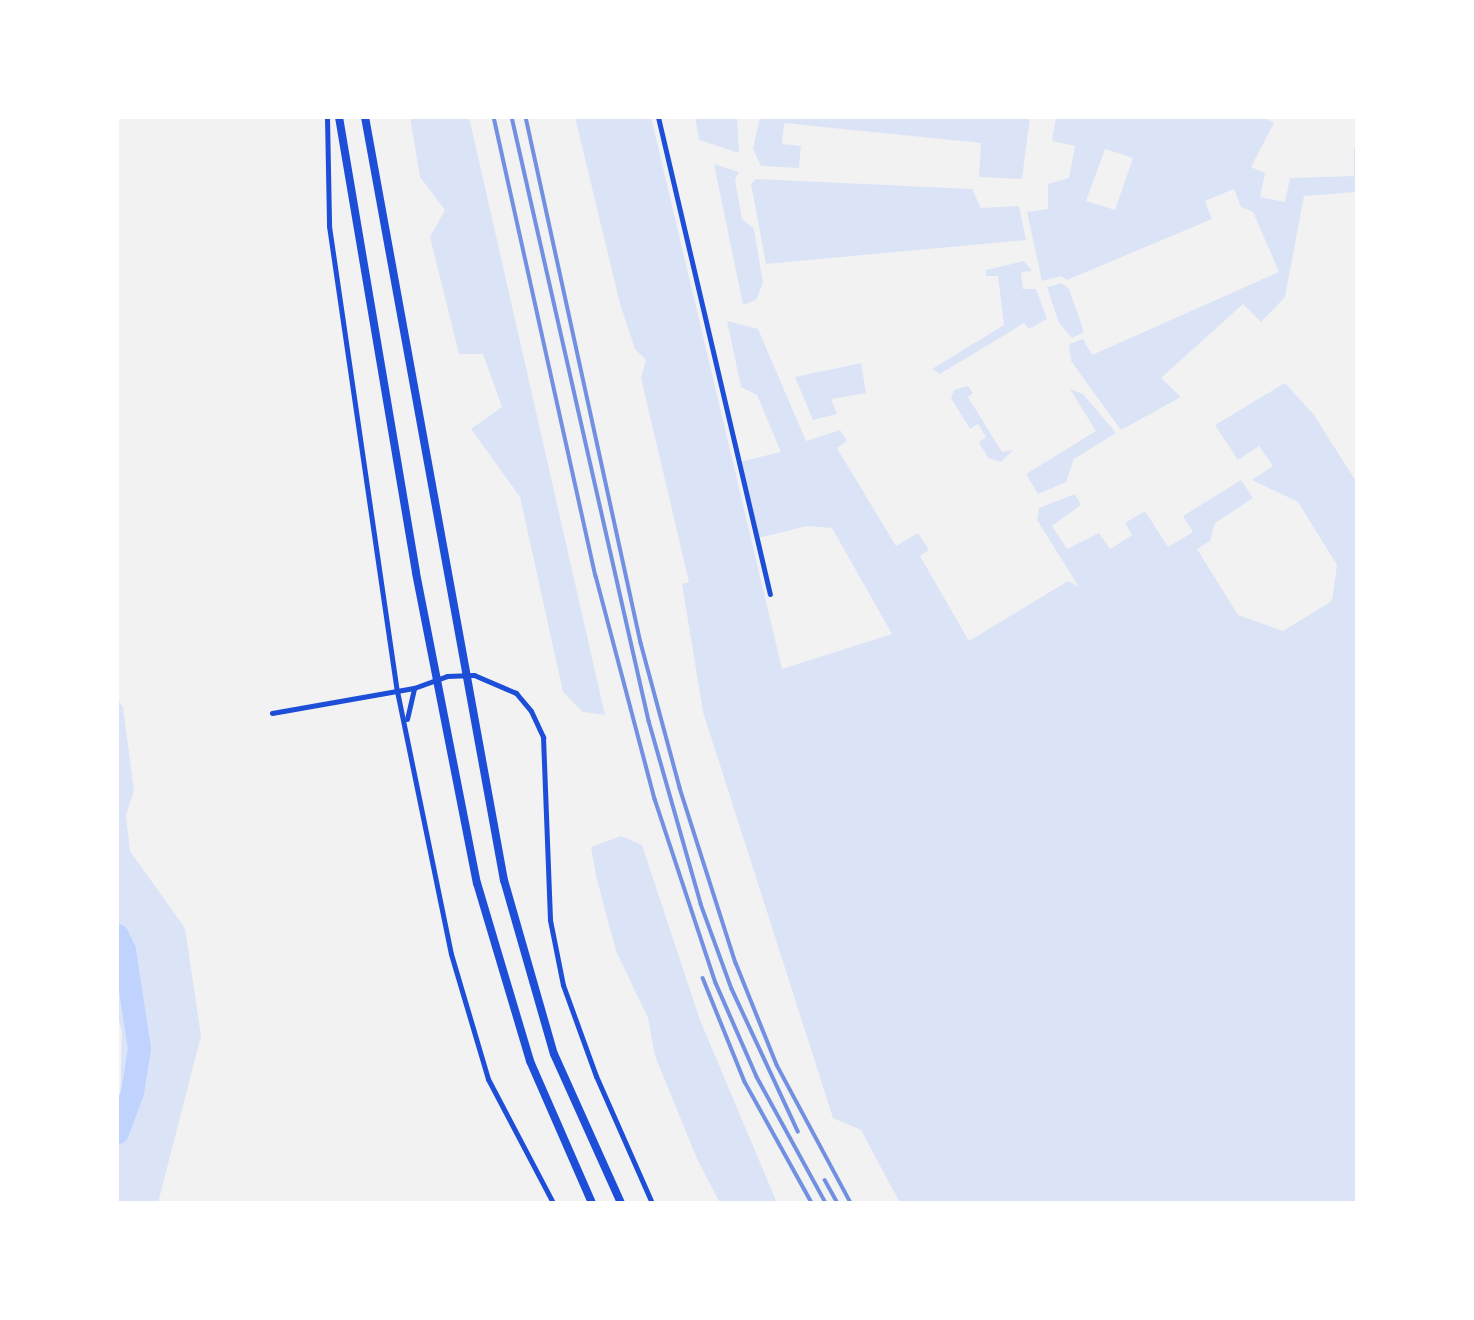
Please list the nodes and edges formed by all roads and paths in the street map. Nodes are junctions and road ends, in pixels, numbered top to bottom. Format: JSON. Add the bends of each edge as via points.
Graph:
{"nodes":[{"id":1,"x":327,"y":117,"type":"edge"},
{"id":2,"x":339,"y":117,"type":"edge"},
{"id":3,"x":365,"y":117,"type":"edge"},
{"id":4,"x":658,"y":117,"type":"edge"},
{"id":5,"x":770,"y":594,"type":"dead end"},
{"id":6,"x":414,"y":688,"type":"junction"},
{"id":7,"x":397,"y":691,"type":"junction"},
{"id":8,"x":272,"y":713,"type":"dead end"},
{"id":9,"x":407,"y":729,"type":"junction"},
{"id":10,"x":554,"y":1203,"type":"edge"},
{"id":11,"x":592,"y":1203,"type":"edge"},
{"id":12,"x":621,"y":1203,"type":"edge"},
{"id":13,"x":652,"y":1203,"type":"edge"}],
"edges":[{"from":1,"to":7,"type":"street","via":[[328,226]]},
{"from":2,"to":11,"type":"main road","via":[[416,572],[477,883],[530,1061]]},
{"from":3,"to":12,"type":"main road","via":[[504,880],[554,1054]]},
{"from":4,"to":5,"type":"street"},
{"from":6,"to":7,"type":"street"},
{"from":6,"to":9,"type":"street"},
{"from":6,"to":13,"type":"street","via":[[426,680],[474,675],[516,693],[531,711],[543,737],[550,919],[575,1023]]},
{"from":7,"to":8,"type":"street"},
{"from":7,"to":9,"type":"street"},
{"from":9,"to":10,"type":"street","via":[[451,954],[488,1079]]}]}
